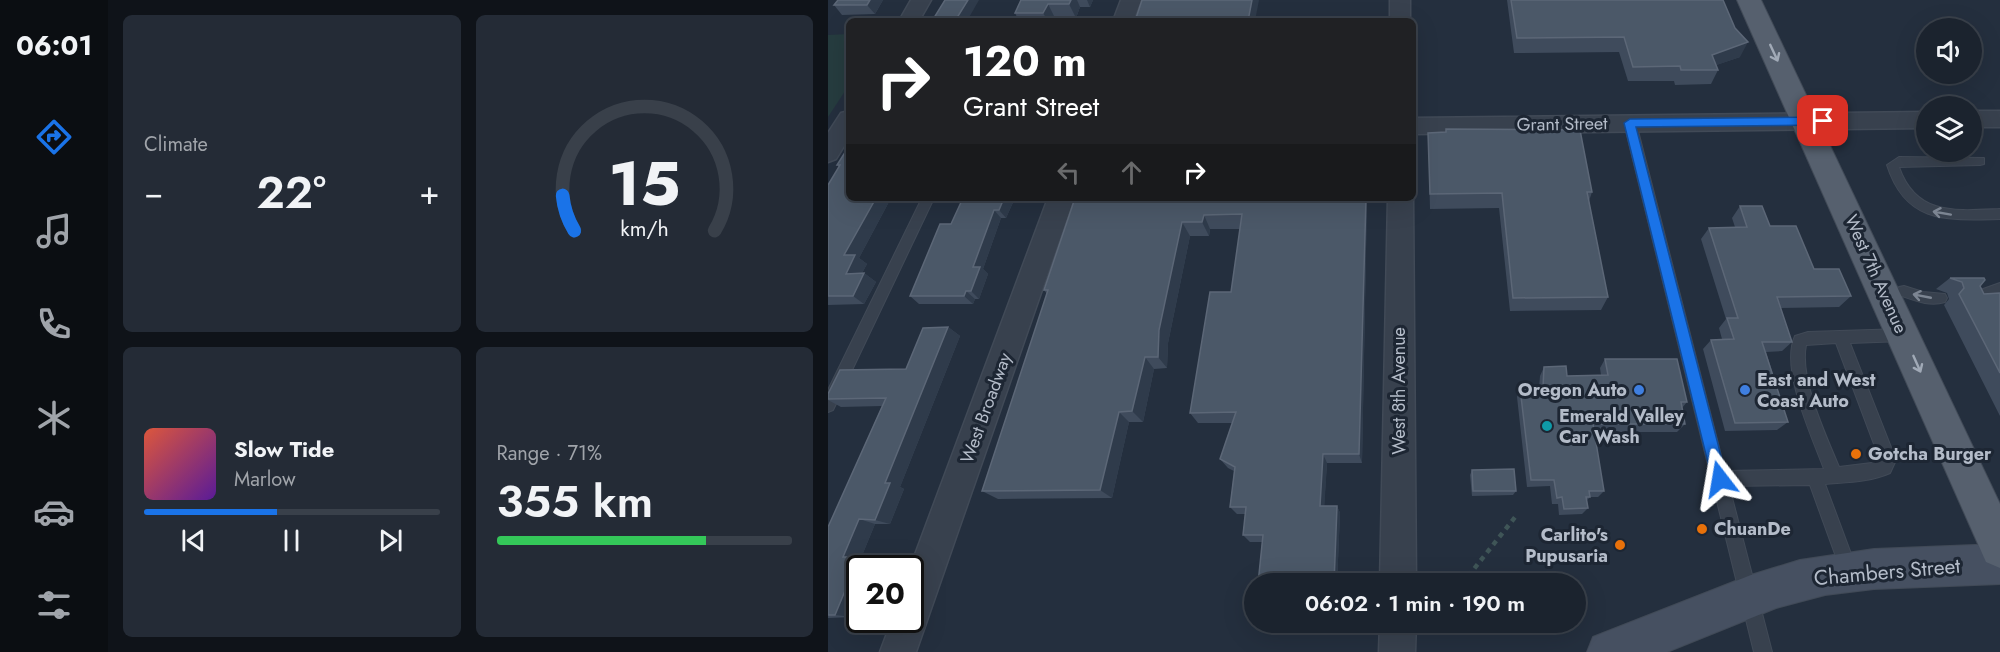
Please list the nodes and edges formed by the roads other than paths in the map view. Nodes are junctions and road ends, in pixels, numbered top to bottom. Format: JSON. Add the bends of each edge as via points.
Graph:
{"nodes":[{"id":1,"x":921,"y":0,"type":"edge"},
{"id":2,"x":1131,"y":0,"type":"edge"},
{"id":3,"x":1400,"y":0,"type":"edge"},
{"id":4,"x":1749,"y":0,"type":"edge"},
{"id":5,"x":911,"y":18,"type":"edge"},
{"id":6,"x":1125,"y":18,"type":"edge"},
{"id":7,"x":1400,"y":18,"type":"edge"},
{"id":8,"x":1916,"y":120,"type":"edge"},
{"id":9,"x":1982,"y":120,"type":"edge"},
{"id":10,"x":1805,"y":121,"type":"junction"},
{"id":11,"x":1998,"y":122,"type":"edge"},
{"id":12,"x":1630,"y":123,"type":"junction"},
{"id":13,"x":1416,"y":126,"type":"edge"},
{"id":14,"x":842,"y":130,"type":"edge"},
{"id":15,"x":828,"y":153,"type":"edge"},
{"id":16,"x":1916,"y":161,"type":"edge"},
{"id":17,"x":927,"y":201,"type":"edge"},
{"id":18,"x":1060,"y":201,"type":"edge"},
{"id":19,"x":1401,"y":201,"type":"edge"},
{"id":20,"x":2000,"y":214,"type":"edge"},
{"id":21,"x":2000,"y":288,"type":"edge"},
{"id":22,"x":1904,"y":291,"type":"dead end"},
{"id":23,"x":1974,"y":297,"type":"edge"},
{"id":24,"x":1940,"y":298,"type":"dead end"},
{"id":25,"x":1904,"y":335,"type":"junction"},
{"id":26,"x":1841,"y":337,"type":"junction"},
{"id":27,"x":828,"y":405,"type":"edge"},
{"id":28,"x":1834,"y":475,"type":"junction"},
{"id":29,"x":1815,"y":477,"type":"junction"},
{"id":30,"x":1720,"y":479,"type":"junction"},
{"id":31,"x":2000,"y":549,"type":"edge"},
{"id":32,"x":2000,"y":564,"type":"edge"},
{"id":33,"x":1850,"y":572,"type":"junction"},
{"id":34,"x":1398,"y":573,"type":"edge"},
{"id":35,"x":924,"y":579,"type":"edge"},
{"id":36,"x":1749,"y":596,"type":"junction"},
{"id":37,"x":905,"y":633,"type":"edge"},
{"id":38,"x":1398,"y":633,"type":"edge"},
{"id":39,"x":898,"y":652,"type":"edge"},
{"id":40,"x":1397,"y":652,"type":"edge"},
{"id":41,"x":1608,"y":652,"type":"edge"},
{"id":42,"x":1763,"y":652,"type":"edge"}],
"edges":[{"from":1,"to":5,"type":"street"},
{"from":2,"to":6,"type":"street"},
{"from":3,"to":7,"type":"street"},
{"from":4,"to":10,"type":"main road","name":"West 7th Avenue","one_way":true},
{"from":8,"to":10,"type":"street","name":"Grant Street"},
{"from":9,"to":11,"type":"street"},
{"from":10,"to":12,"type":"street","name":"Grant Street"},
{"from":10,"to":25,"type":"main road","name":"West 7th Avenue"},
{"from":12,"to":13,"type":"street","name":"Grant Street"},
{"from":12,"to":30,"type":"lane"},
{"from":14,"to":15,"type":"street"},
{"from":20,"to":16,"type":"lane","one_way":true,"via":[[1932,212],[1904,189],[1893,165]]},
{"from":17,"to":27,"type":"lane"},
{"from":18,"to":35,"type":"street","name":"West Broadway"},
{"from":19,"to":34,"type":"street","name":"West 8th Avenue"},
{"from":21,"to":23,"type":"lane"},
{"from":24,"to":22,"type":"lane","one_way":true,"via":[[1923,298]]},
{"from":25,"to":26,"type":"lane"},
{"from":25,"to":31,"type":"main road","name":"West 7th Avenue","one_way":true},
{"from":26,"to":28,"type":"lane","via":[[1800,340],[1796,353],[1799,375]]},
{"from":26,"to":28,"type":"lane","via":[[1888,460],[1885,468]]},
{"from":28,"to":29,"type":"lane"},
{"from":29,"to":30,"type":"lane"},
{"from":29,"to":33,"type":"lane"},
{"from":30,"to":36,"type":"lane"},
{"from":32,"to":33,"type":"main road","name":"Chambers Street"},
{"from":33,"to":36,"type":"main road","name":"Chambers Street","via":[[1801,580]]},
{"from":36,"to":41,"type":"main road","name":"Chambers Street"},
{"from":36,"to":42,"type":"lane"},
{"from":37,"to":39,"type":"street","name":"West Broadway"},
{"from":38,"to":40,"type":"street"}]}
